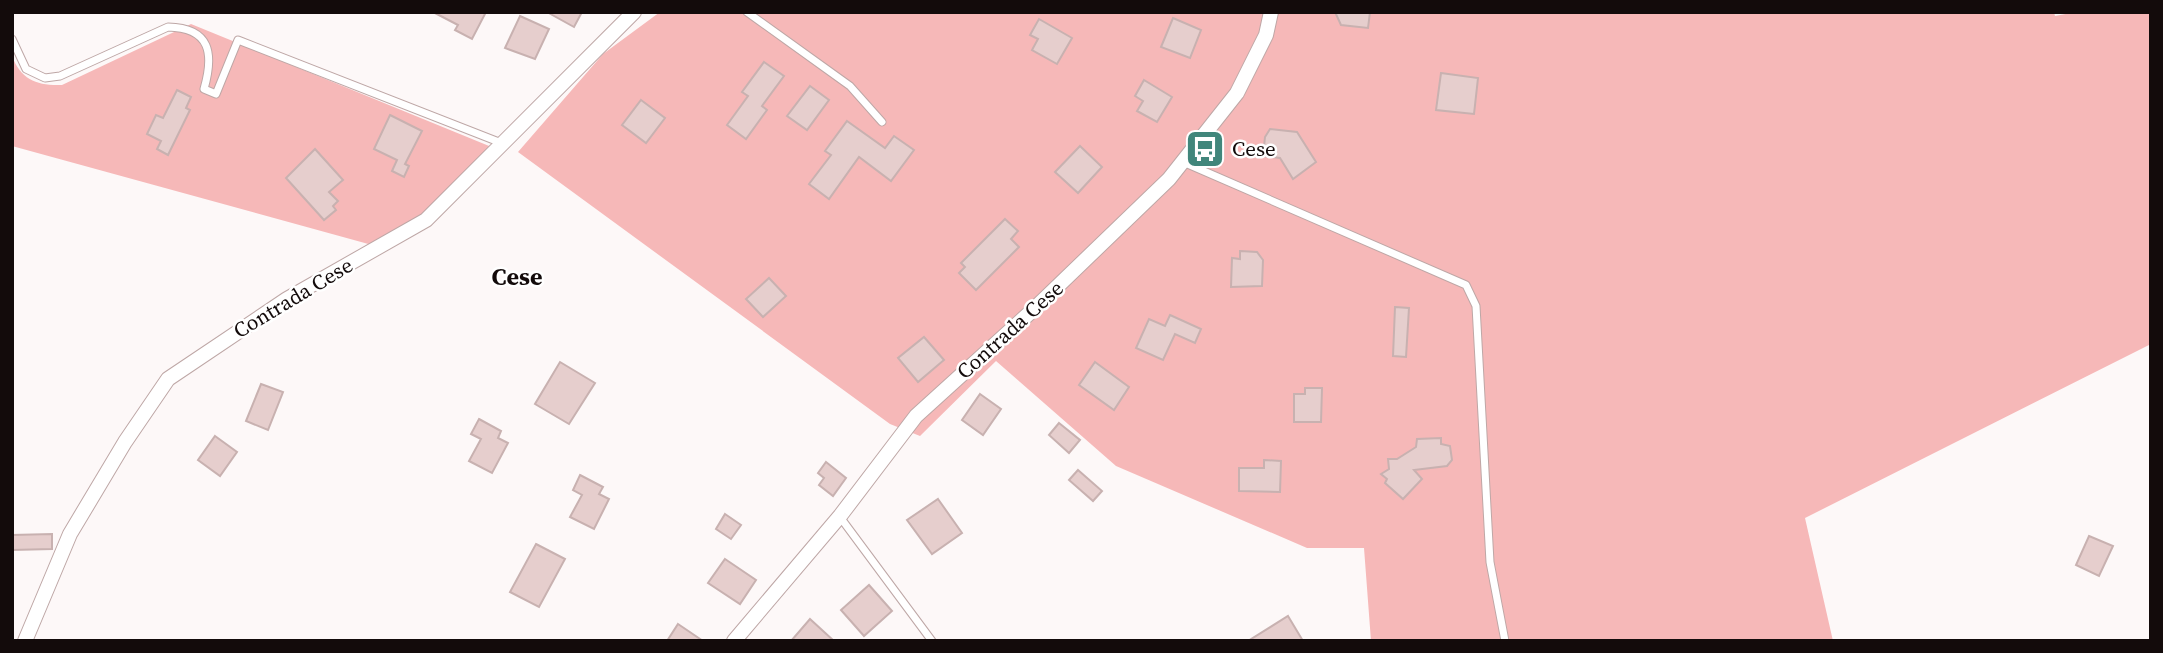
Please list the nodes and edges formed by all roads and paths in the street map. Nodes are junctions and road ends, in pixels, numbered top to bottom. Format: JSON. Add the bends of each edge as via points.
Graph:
{"nodes":[{"id":1,"x":634,"y":12,"type":"edge"},
{"id":2,"x":747,"y":12,"type":"edge"},
{"id":3,"x":1271,"y":12,"type":"edge"},
{"id":4,"x":12,"y":39,"type":"edge"},
{"id":5,"x":882,"y":122,"type":"dead end"},
{"id":6,"x":505,"y":144,"type":"junction"},
{"id":7,"x":1182,"y":161,"type":"junction"},
{"id":8,"x":839,"y":516,"type":"junction"},
{"id":9,"x":25,"y":641,"type":"edge"},
{"id":10,"x":734,"y":641,"type":"edge"},
{"id":11,"x":932,"y":641,"type":"edge"},
{"id":12,"x":1505,"y":641,"type":"edge"}],
"edges":[{"from":1,"to":6,"type":"street","name":"Contrada Cese"},
{"from":2,"to":5,"type":"lane","via":[[850,86]]},
{"from":3,"to":7,"type":"street","name":"Contrada Cese","via":[[1266,35],[1237,93]]},
{"from":4,"to":6,"type":"lane","via":[[26,69],[45,78],[60,76],[168,27],[186,28],[209,48],[211,67],[204,89],[216,94],[238,40]]},
{"from":6,"to":9,"type":"street","name":"Contrada Cese","via":[[426,220],[287,299],[168,379],[70,534]]},
{"from":7,"to":8,"type":"street","name":"Contrada Cese","via":[[1102,245],[916,416]]},
{"from":7,"to":12,"type":"lane","via":[[1466,285],[1476,306],[1490,562]]},
{"from":8,"to":10,"type":"street","name":"Contrada Cese"},
{"from":8,"to":11,"type":"lane"}]}
